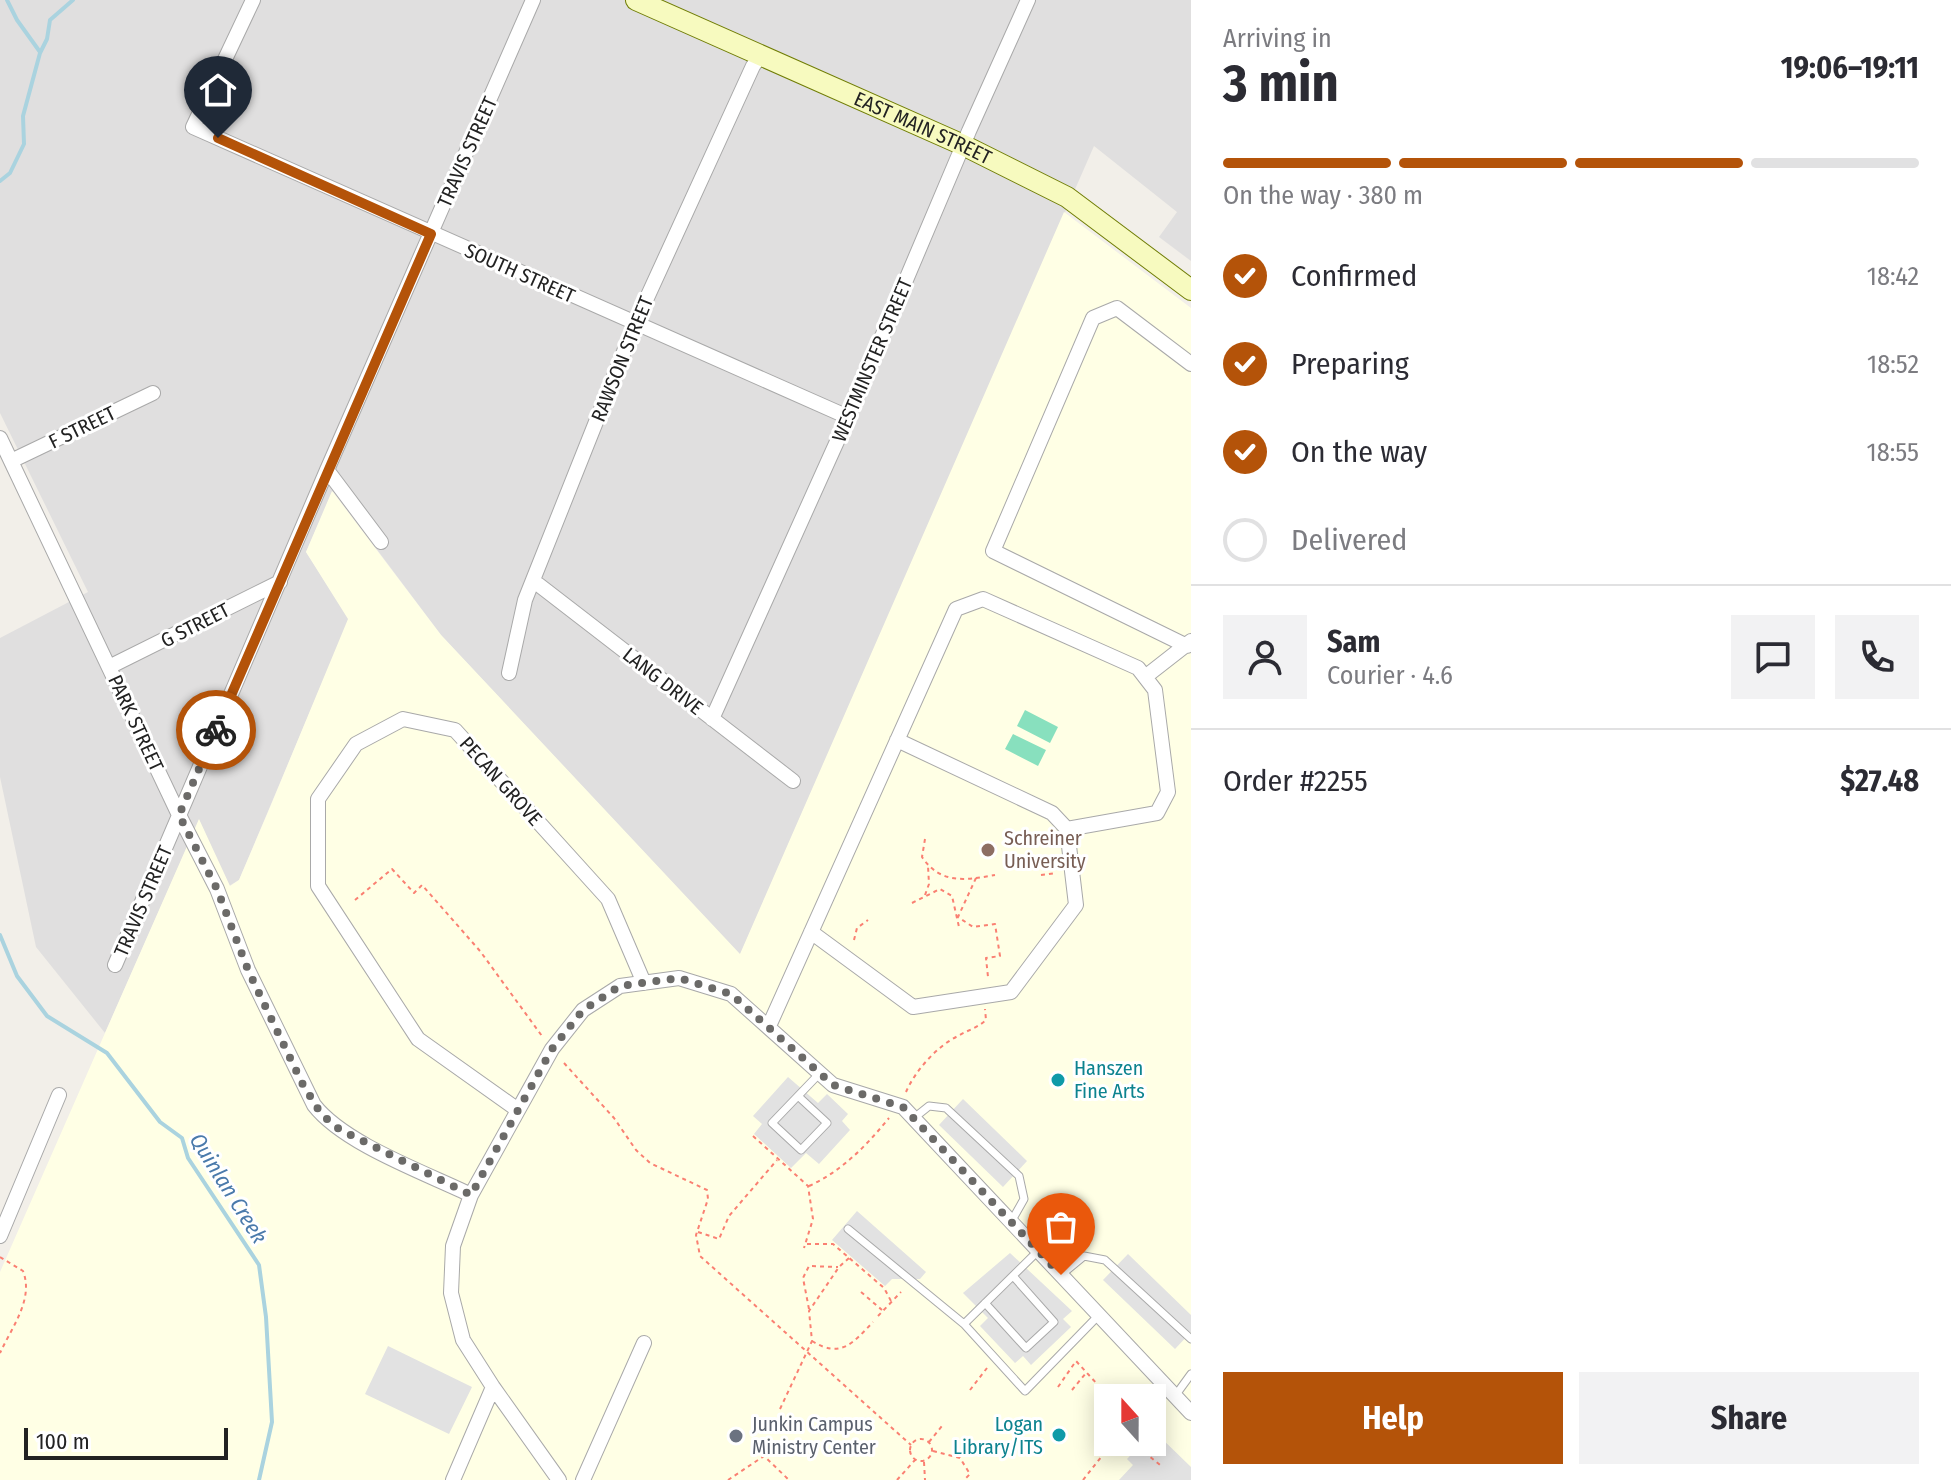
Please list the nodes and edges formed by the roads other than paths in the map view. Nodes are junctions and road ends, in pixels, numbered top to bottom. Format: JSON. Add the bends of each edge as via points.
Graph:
{"nodes":[{"id":1,"x":253,"y":0,"type":"edge"},
{"id":2,"x":533,"y":0,"type":"edge"},
{"id":3,"x":636,"y":0,"type":"edge"},
{"id":4,"x":1028,"y":0,"type":"edge"},
{"id":5,"x":761,"y":55,"type":"junction"},
{"id":6,"x":963,"y":145,"type":"junction"},
{"id":7,"x":431,"y":234,"type":"junction"},
{"id":8,"x":1191,"y":290,"type":"edge"},
{"id":9,"x":635,"y":324,"type":"junction"},
{"id":10,"x":1191,"y":364,"type":"edge"},
{"id":11,"x":153,"y":393,"type":"dead end"},
{"id":12,"x":848,"y":417,"type":"junction"},
{"id":13,"x":0,"y":438,"type":"edge"},
{"id":14,"x":11,"y":461,"type":"junction"},
{"id":15,"x":327,"y":470,"type":"junction"},
{"id":16,"x":381,"y":542,"type":"dead end"},
{"id":17,"x":280,"y":582,"type":"junction"},
{"id":18,"x":533,"y":583,"type":"junction"},
{"id":19,"x":1189,"y":644,"type":"edge"},
{"id":20,"x":109,"y":667,"type":"junction"},
{"id":21,"x":509,"y":673,"type":"dead end"},
{"id":22,"x":1145,"y":677,"type":"junction"},
{"id":23,"x":712,"y":719,"type":"junction"},
{"id":24,"x":897,"y":740,"type":"junction"},
{"id":25,"x":793,"y":781,"type":"dead end"},
{"id":26,"x":179,"y":815,"type":"junction"},
{"id":27,"x":1067,"y":829,"type":"junction"},
{"id":28,"x":811,"y":932,"type":"junction"},
{"id":29,"x":115,"y":965,"type":"dead end"},
{"id":30,"x":644,"y":983,"type":"junction"},
{"id":31,"x":769,"y":1026,"type":"junction"},
{"id":32,"x":820,"y":1073,"type":"junction"},
{"id":33,"x":59,"y":1095,"type":"dead end"},
{"id":34,"x":798,"y":1096,"type":"junction"},
{"id":35,"x":518,"y":1110,"type":"junction"},
{"id":36,"x":914,"y":1118,"type":"junction"},
{"id":37,"x":471,"y":1195,"type":"junction"},
{"id":38,"x":1011,"y":1222,"type":"junction"},
{"id":39,"x":848,"y":1229,"type":"dead end"},
{"id":40,"x":0,"y":1236,"type":"edge"},
{"id":41,"x":1038,"y":1251,"type":"junction"},
{"id":42,"x":1061,"y":1275,"type":"junction"},
{"id":43,"x":1013,"y":1276,"type":"junction"},
{"id":44,"x":985,"y":1303,"type":"junction"},
{"id":45,"x":1099,"y":1315,"type":"junction"},
{"id":46,"x":964,"y":1324,"type":"junction"},
{"id":47,"x":1191,"y":1339,"type":"edge"},
{"id":48,"x":644,"y":1343,"type":"dead end"},
{"id":49,"x":1191,"y":1374,"type":"edge"},
{"id":50,"x":493,"y":1387,"type":"junction"},
{"id":51,"x":1175,"y":1396,"type":"junction"},
{"id":52,"x":1191,"y":1413,"type":"edge"},
{"id":53,"x":453,"y":1480,"type":"edge"},
{"id":54,"x":559,"y":1480,"type":"edge"},
{"id":55,"x":583,"y":1480,"type":"edge"}],
"edges":[{"from":1,"to":7,"type":"street","name":"SOUTH STREET","via":[[193,127]]},
{"from":2,"to":7,"type":"street","name":"TRAVIS STREET"},
{"from":3,"to":5,"type":"street","name":"EAST MAIN STREET"},
{"from":4,"to":6,"type":"street","name":"WESTMINSTER STREET"},
{"from":5,"to":6,"type":"street","name":"EAST MAIN STREET"},
{"from":5,"to":9,"type":"street","name":"RAWSON STREET"},
{"from":6,"to":8,"type":"street","name":"EAST MAIN STREET","via":[[1067,197]]},
{"from":6,"to":12,"type":"street","name":"WESTMINSTER STREET"},
{"from":7,"to":9,"type":"street","name":"SOUTH STREET"},
{"from":7,"to":15,"type":"street","name":"TRAVIS STREET"},
{"from":9,"to":12,"type":"street","name":"SOUTH STREET"},
{"from":9,"to":18,"type":"street","name":"RAWSON STREET"},
{"from":10,"to":19,"type":"street","via":[[1117,308],[1093,318],[993,551]]},
{"from":11,"to":14,"type":"street","name":"F STREET"},
{"from":12,"to":23,"type":"street","name":"WESTMINSTER STREET"},
{"from":13,"to":14,"type":"street","name":"PARK STREET"},
{"from":14,"to":20,"type":"street","name":"PARK STREET"},
{"from":15,"to":16,"type":"street"},
{"from":15,"to":17,"type":"street","name":"TRAVIS STREET"},
{"from":17,"to":20,"type":"street","name":"G STREET"},
{"from":17,"to":26,"type":"street","name":"TRAVIS STREET"},
{"from":18,"to":21,"type":"street","name":"RAWSON STREET"},
{"from":18,"to":23,"type":"street","name":"LANG DRIVE"},
{"from":19,"to":22,"type":"street"},
{"from":20,"to":26,"type":"street","name":"PARK STREET"},
{"from":22,"to":24,"type":"street","via":[[1138,668],[983,599],[956,609]]},
{"from":22,"to":27,"type":"street","via":[[1155,690],[1168,792],[1157,813]]},
{"from":23,"to":25,"type":"street","name":"LANG DRIVE"},
{"from":24,"to":27,"type":"street","via":[[1052,813]]},
{"from":24,"to":28,"type":"street"},
{"from":26,"to":29,"type":"street","name":"TRAVIS STREET"},
{"from":26,"to":37,"type":"street","name":"PARK STREET","via":[[217,889],[248,970],[321,1114],[360,1142]]},
{"from":27,"to":28,"type":"street","via":[[1076,905],[1011,992],[913,1007]]},
{"from":28,"to":31,"type":"street"},
{"from":30,"to":31,"type":"street","via":[[679,978],[731,994]]},
{"from":30,"to":35,"type":"street","via":[[620,986],[583,1010],[552,1049]]},
{"from":30,"to":35,"type":"street","name":"PECAN GROVE","via":[[608,899],[455,730],[403,719],[356,744],[318,799],[318,886],[418,1039]]},
{"from":31,"to":32,"type":"street"},
{"from":32,"to":34,"type":"lane"},
{"from":32,"to":36,"type":"street","via":[[833,1085],[903,1107]]},
{"from":33,"to":40,"type":"street"},
{"from":34,"to":34,"type":"lane","via":[[772,1123],[801,1150],[827,1123]]},
{"from":35,"to":37,"type":"street"},
{"from":36,"to":38,"type":"street"},
{"from":36,"to":38,"type":"lane","via":[[929,1106],[946,1108],[1019,1176],[1024,1199]]},
{"from":37,"to":50,"type":"street","via":[[453,1246],[451,1293],[463,1340]]},
{"from":38,"to":41,"type":"street"},
{"from":39,"to":46,"type":"lane"},
{"from":41,"to":42,"type":"street"},
{"from":41,"to":43,"type":"lane"},
{"from":42,"to":45,"type":"street"},
{"from":42,"to":47,"type":"lane","via":[[1084,1256],[1105,1260]]},
{"from":43,"to":44,"type":"lane"},
{"from":43,"to":44,"type":"lane","via":[[1054,1322],[1026,1348]]},
{"from":44,"to":46,"type":"lane"},
{"from":45,"to":46,"type":"lane","via":[[1025,1391]]},
{"from":45,"to":51,"type":"street"},
{"from":48,"to":55,"type":"street"},
{"from":49,"to":51,"type":"lane"},
{"from":50,"to":53,"type":"street"},
{"from":50,"to":54,"type":"street"},
{"from":51,"to":52,"type":"street"}]}
